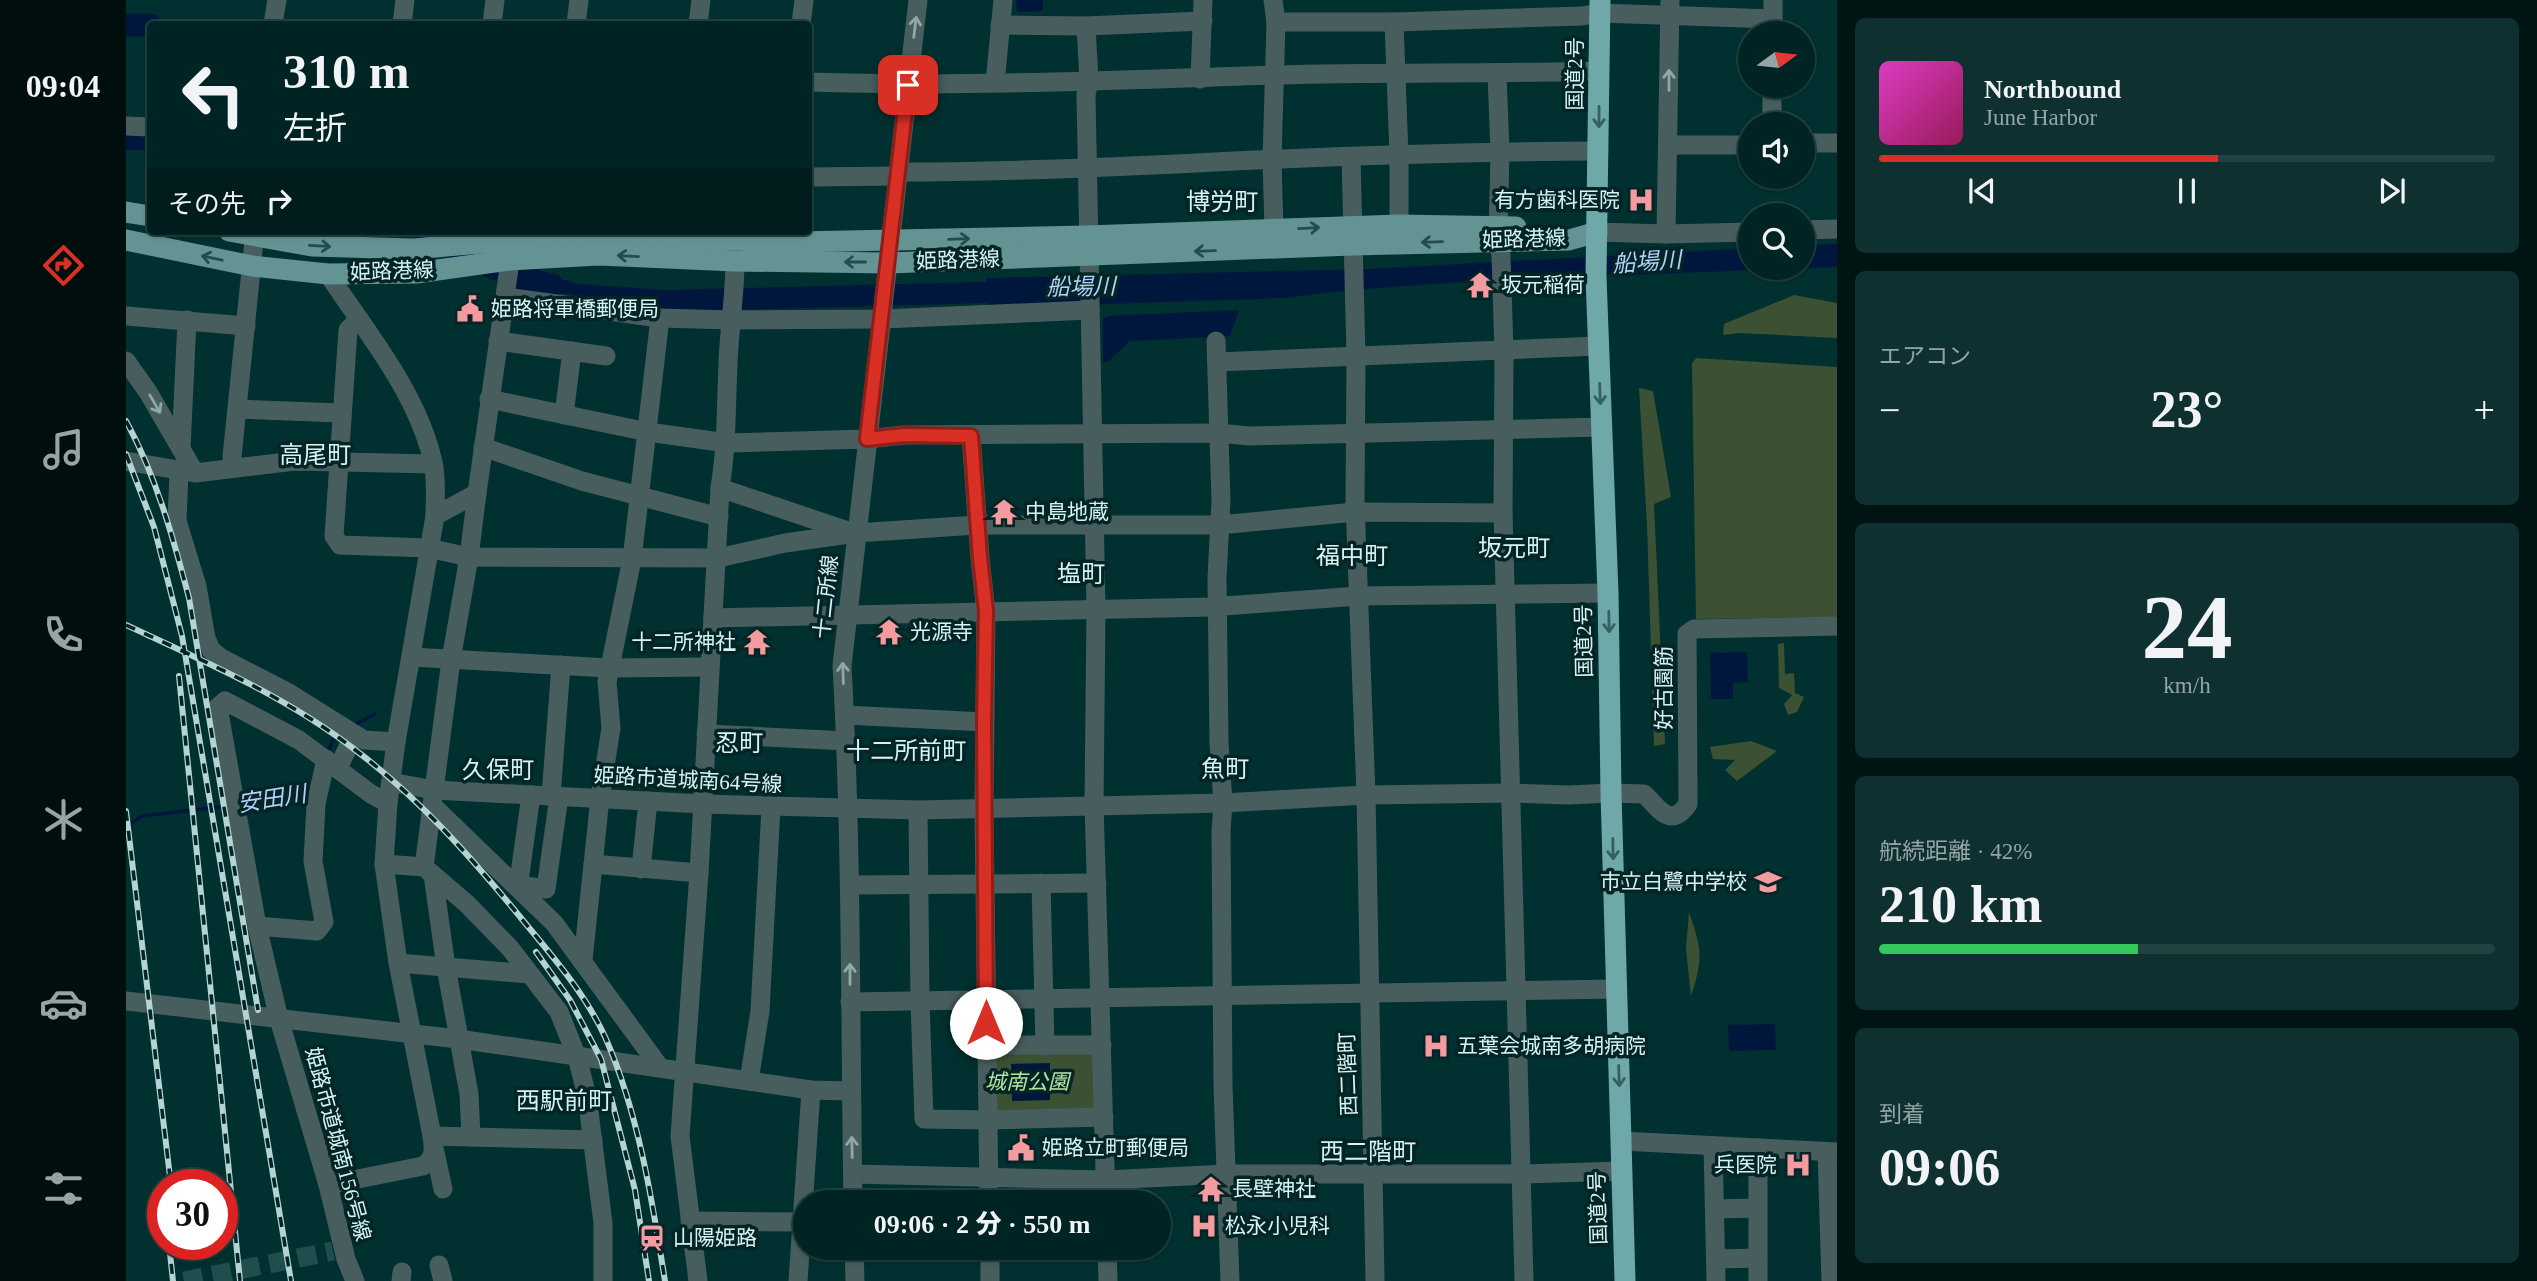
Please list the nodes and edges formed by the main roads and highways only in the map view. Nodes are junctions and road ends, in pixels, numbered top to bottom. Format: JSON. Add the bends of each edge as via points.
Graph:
{"nodes":[{"id":1,"x":1600,"y":7,"type":"edge"},
{"id":2,"x":126,"y":212,"type":"edge"},
{"id":3,"x":147,"y":216,"type":"edge"},
{"id":4,"x":263,"y":235,"type":"edge"},
{"id":5,"x":635,"y":235,"type":"edge"},
{"id":6,"x":714,"y":235,"type":"edge"},
{"id":7,"x":797,"y":237,"type":"edge"},
{"id":8,"x":126,"y":240,"type":"edge"},
{"id":9,"x":1499,"y":241,"type":"junction"},
{"id":10,"x":1597,"y":242,"type":"junction"},
{"id":11,"x":513,"y":243,"type":"edge"},
{"id":12,"x":1352,"y":245,"type":"junction"},
{"id":13,"x":1089,"y":254,"type":"junction"},
{"id":14,"x":889,"y":261,"type":"junction"},
{"id":15,"x":1625,"y":1281,"type":"edge"}],
"edges":[{"from":1,"to":10,"type":"highway","name":"国道2号","one_way":true},
{"from":2,"to":3,"type":"main road"},
{"from":4,"to":11,"type":"main road","name":"姫路港線","one_way":true,"via":[[312,246],[413,248]]},
{"from":5,"to":11,"type":"main road","name":"姫路港線"},
{"from":6,"to":7,"type":"main road","name":"姫路港線"},
{"from":7,"to":14,"type":"main road","name":"姫路港線"},
{"from":11,"to":8,"type":"main road","name":"姫路港線","one_way":true,"via":[[416,273],[328,274],[252,266]]},
{"from":9,"to":10,"type":"main road","name":"姫路港線"},
{"from":9,"to":12,"type":"main road","name":"姫路港線","one_way":true},
{"from":9,"to":12,"type":"main road","name":"姫路港線","via":[[1399,225]]},
{"from":10,"to":15,"type":"highway","name":"国道2号","one_way":true},
{"from":14,"to":11,"type":"main road","name":"姫路港線","one_way":true,"via":[[599,255]]},
{"from":12,"to":13,"type":"main road","name":"姫路港線","one_way":true},
{"from":13,"to":12,"type":"main road","name":"姫路港線","one_way":true,"via":[[1274,229]]},
{"from":13,"to":14,"type":"main road","name":"姫路港線"}]}
